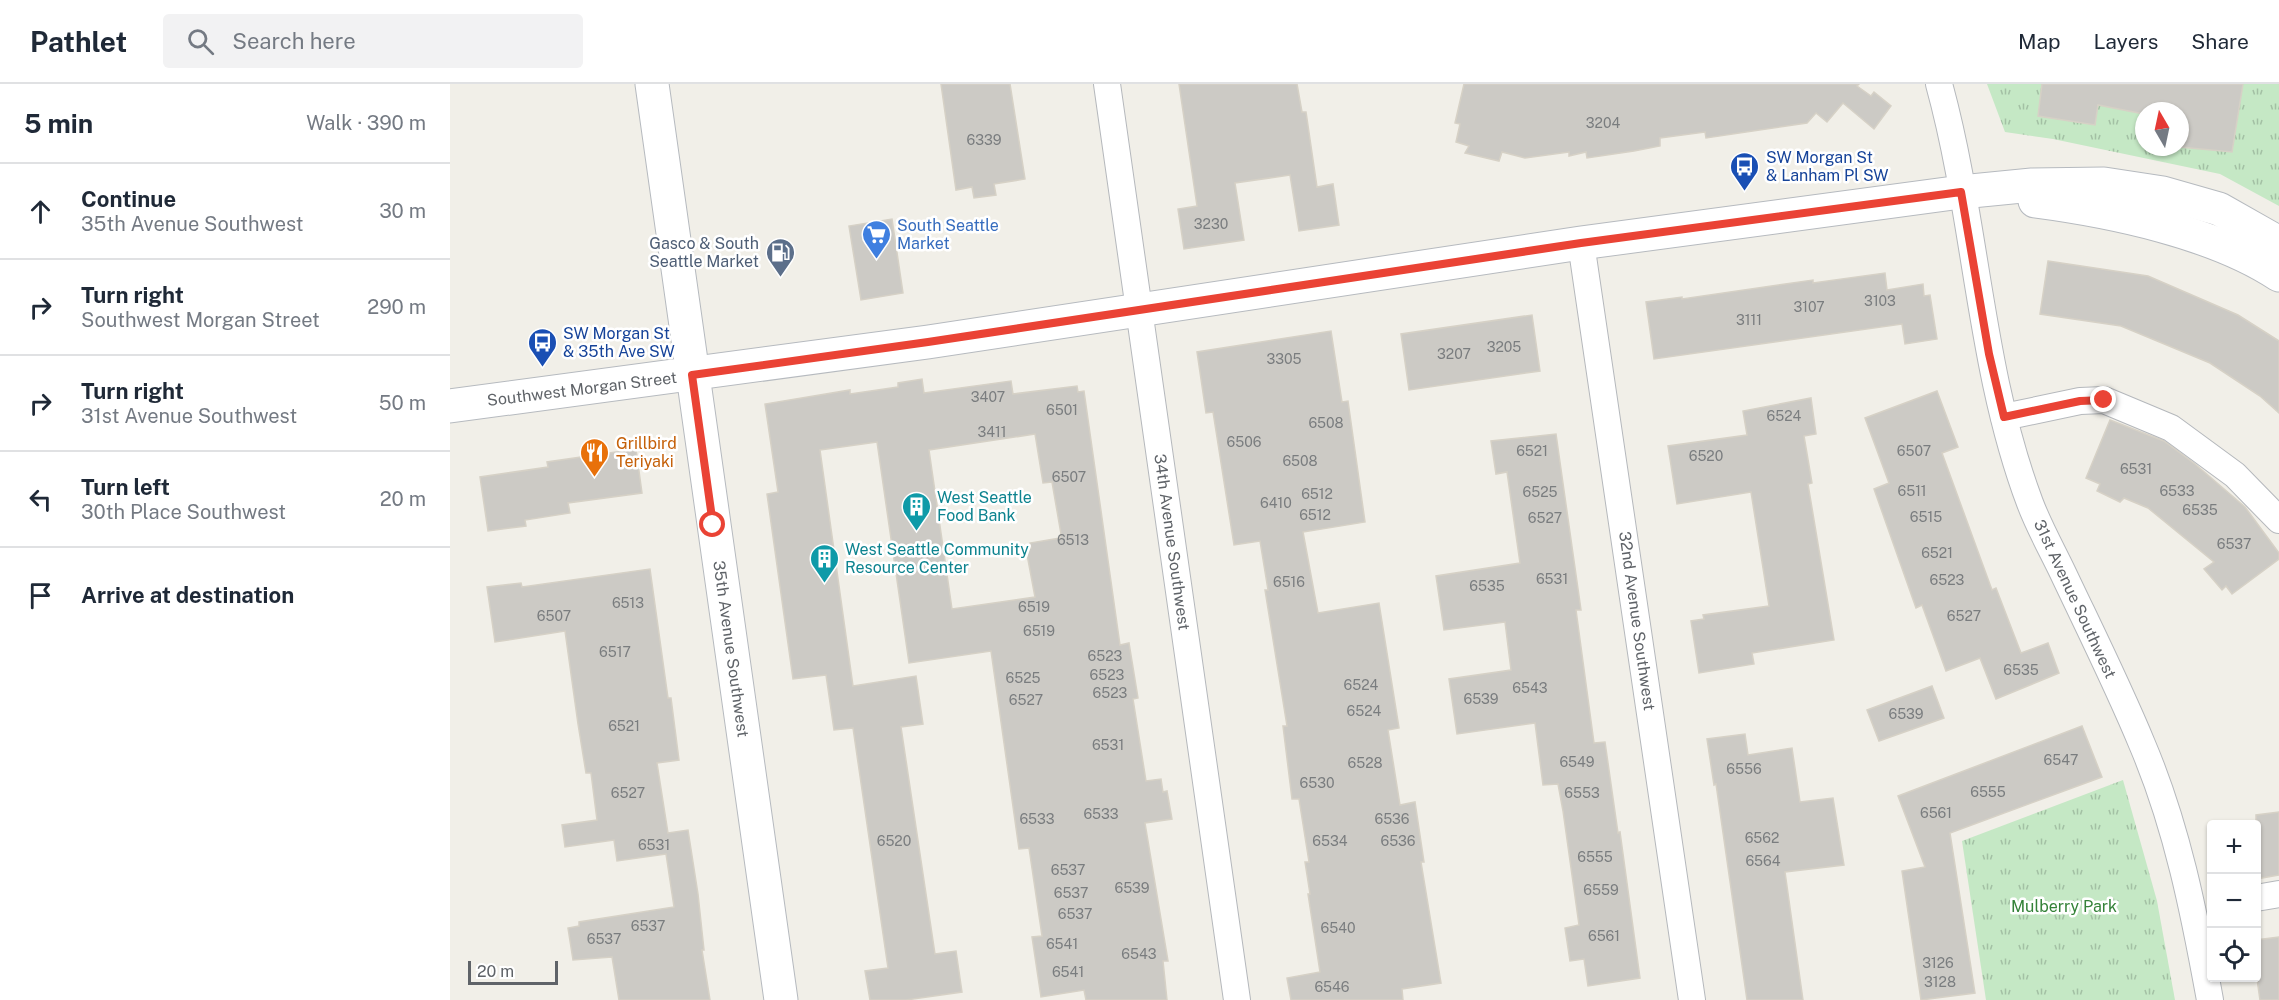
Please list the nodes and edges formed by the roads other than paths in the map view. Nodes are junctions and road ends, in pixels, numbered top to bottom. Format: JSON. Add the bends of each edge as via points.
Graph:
{"nodes":[{"id":1,"x":652,"y":84,"type":"edge"},
{"id":2,"x":1107,"y":84,"type":"edge"},
{"id":3,"x":1939,"y":84,"type":"edge"},
{"id":4,"x":1961,"y":192,"type":"junction"},
{"id":5,"x":1581,"y":243,"type":"junction"},
{"id":6,"x":2279,"y":243,"type":"edge"},
{"id":7,"x":2279,"y":275,"type":"edge"},
{"id":8,"x":1139,"y":310,"type":"junction"},
{"id":9,"x":692,"y":375,"type":"junction"},
{"id":10,"x":450,"y":406,"type":"edge"},
{"id":11,"x":2004,"y":417,"type":"junction"},
{"id":12,"x":2279,"y":520,"type":"edge"},
{"id":13,"x":2279,"y":894,"type":"edge"},
{"id":14,"x":2261,"y":897,"type":"edge"},
{"id":15,"x":2202,"y":906,"type":"edge"},
{"id":16,"x":781,"y":1000,"type":"edge"},
{"id":17,"x":1236,"y":1000,"type":"edge"},
{"id":18,"x":1692,"y":1000,"type":"edge"},
{"id":19,"x":2210,"y":1000,"type":"edge"}],
"edges":[{"from":1,"to":9,"type":"street","name":"35th Avenue Southwest"},
{"from":2,"to":8,"type":"street","name":"34th Avenue Southwest"},
{"from":3,"to":4,"type":"street","name":"31st Avenue Southwest"},
{"from":4,"to":5,"type":"street","name":"Southwest Morgan Street"},
{"from":4,"to":6,"type":"street","via":[[2032,185],[2104,184],[2163,193],[2219,209]]},
{"from":4,"to":7,"type":"street","via":[[2071,206],[2180,230],[2265,265]]},
{"from":4,"to":11,"type":"street","name":"31st Avenue Southwest"},
{"from":5,"to":8,"type":"street","name":"Southwest Morgan Street"},
{"from":5,"to":18,"type":"street","name":"32nd Avenue Southwest"},
{"from":8,"to":9,"type":"street","name":"Southwest Morgan Street"},
{"from":8,"to":17,"type":"street","name":"34th Avenue Southwest"},
{"from":9,"to":10,"type":"street","name":"Southwest Morgan Street"},
{"from":9,"to":16,"type":"street","name":"35th Avenue Southwest"},
{"from":11,"to":12,"type":"street","via":[[2080,401],[2104,400],[2171,428],[2235,475]]},
{"from":11,"to":15,"type":"street","name":"31st Avenue Southwest","via":[[2030,505],[2146,755]]},
{"from":13,"to":14,"type":"street"},
{"from":15,"to":19,"type":"street","name":"31st Avenue Southwest"}]}
